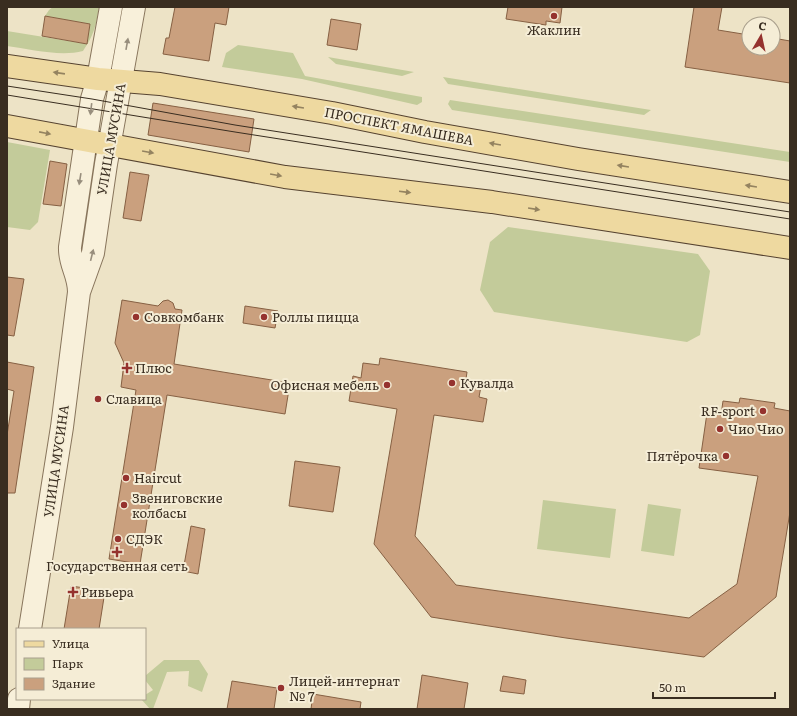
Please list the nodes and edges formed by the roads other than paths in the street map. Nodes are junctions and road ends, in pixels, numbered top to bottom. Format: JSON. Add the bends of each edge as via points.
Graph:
{"nodes":[{"id":1,"x":111,"y":7,"type":"edge"},
{"id":2,"x":134,"y":7,"type":"edge"},
{"id":3,"x":7,"y":66,"type":"edge"},
{"id":4,"x":98,"y":79,"type":"junction"},
{"id":5,"x":121,"y":81,"type":"junction"},
{"id":6,"x":7,"y":126,"type":"edge"},
{"id":7,"x":86,"y":140,"type":"junction"},
{"id":8,"x":110,"y":144,"type":"junction"},
{"id":9,"x":790,"y":192,"type":"edge"},
{"id":10,"x":790,"y":248,"type":"edge"},
{"id":11,"x":78,"y":292,"type":"junction"},
{"id":12,"x":30,"y":628,"type":"edge"}],
"edges":[{"from":1,"to":4,"type":"street","name":"УЛИЦА МУСИНА"},
{"from":5,"to":2,"type":"street","name":"УЛИЦА МУСИНА","one_way":true},
{"from":4,"to":3,"type":"main road","name":"ПРОСПЕКТ ЯМАШЕВА","one_way":true},
{"from":4,"to":5,"type":"main road","name":"ПРОСПЕКТ ЯМАШЕВА"},
{"from":4,"to":7,"type":"street","name":"УЛИЦА МУСИНА","one_way":true},
{"from":5,"to":8,"type":"street","name":"УЛИЦА МУСИНА"},
{"from":9,"to":5,"type":"main road","name":"ПРОСПЕКТ ЯМАШЕВА","one_way":true,"via":[[586,160],[160,84]]},
{"from":6,"to":7,"type":"main road","one_way":true},
{"from":7,"to":8,"type":"main road"},
{"from":7,"to":11,"type":"street","name":"УЛИЦА МУСИНА","one_way":true,"via":[[70,254],[78,277]]},
{"from":8,"to":10,"type":"main road","one_way":true,"via":[[285,177],[492,202]]},
{"from":11,"to":8,"type":"street","name":"УЛИЦА МУСИНА","one_way":true,"via":[[93,253]]},
{"from":11,"to":12,"type":"street","name":"УЛИЦА МУСИНА","via":[[62,427]]}]}
